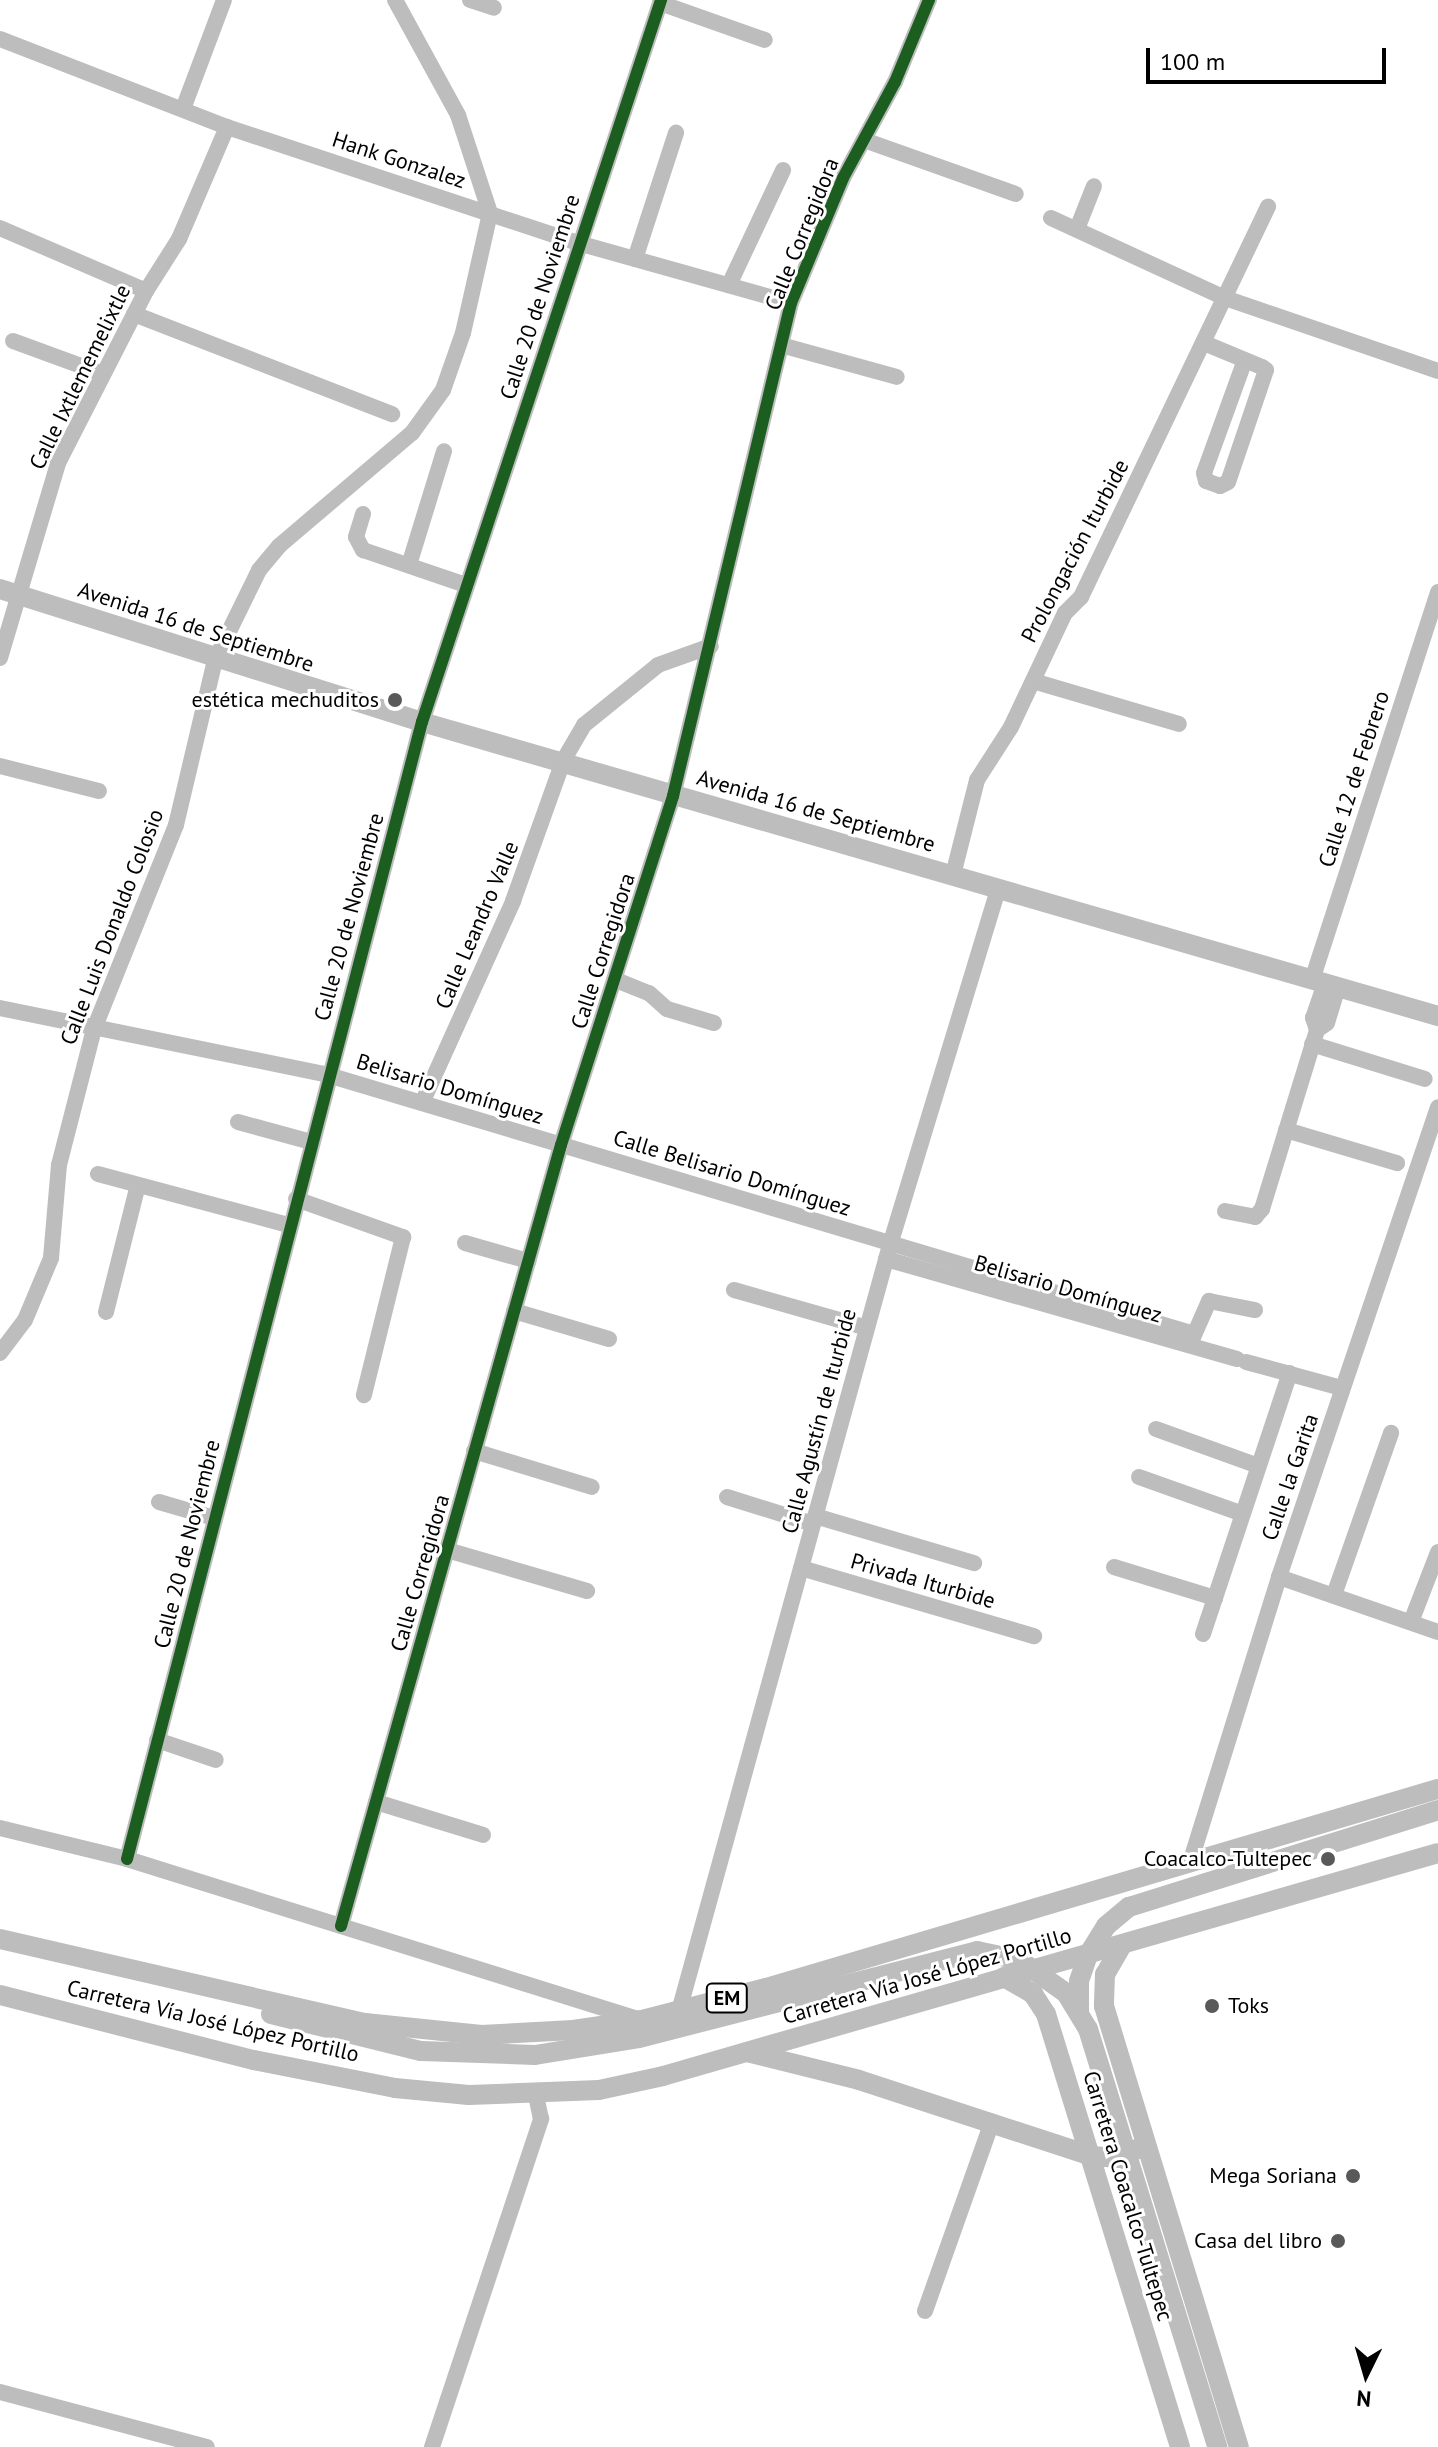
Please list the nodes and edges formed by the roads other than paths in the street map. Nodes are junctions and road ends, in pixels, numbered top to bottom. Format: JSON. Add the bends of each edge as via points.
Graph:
{"nodes":[{"id":1,"x":224,"y":0,"type":"edge"},
{"id":2,"x":395,"y":0,"type":"edge"},
{"id":3,"x":470,"y":0,"type":"edge"},
{"id":4,"x":929,"y":0,"type":"edge"},
{"id":5,"x":660,"y":1,"type":"edge"},
{"id":6,"x":494,"y":8,"type":"dead end"},
{"id":7,"x":0,"y":39,"type":"edge"},
{"id":8,"x":765,"y":40,"type":"dead end"},
{"id":9,"x":183,"y":109,"type":"junction"},
{"id":10,"x":227,"y":127,"type":"junction"},
{"id":11,"x":676,"y":133,"type":"dead end"},
{"id":12,"x":864,"y":140,"type":"junction"},
{"id":13,"x":783,"y":170,"type":"dead end"},
{"id":14,"x":1094,"y":186,"type":"dead end"},
{"id":15,"x":1016,"y":194,"type":"dead end"},
{"id":16,"x":1268,"y":207,"type":"dead end"},
{"id":17,"x":490,"y":213,"type":"junction"},
{"id":18,"x":1051,"y":218,"type":"dead end"},
{"id":19,"x":0,"y":228,"type":"edge"},
{"id":20,"x":1077,"y":229,"type":"junction"},
{"id":21,"x":578,"y":243,"type":"junction"},
{"id":22,"x":635,"y":259,"type":"junction"},
{"id":23,"x":729,"y":285,"type":"junction"},
{"id":24,"x":146,"y":291,"type":"junction"},
{"id":25,"x":1225,"y":298,"type":"junction"},
{"id":26,"x":791,"y":303,"type":"junction"},
{"id":27,"x":134,"y":314,"type":"junction"},
{"id":28,"x":13,"y":341,"type":"dead end"},
{"id":29,"x":1204,"y":343,"type":"junction"},
{"id":30,"x":781,"y":345,"type":"junction"},
{"id":31,"x":1245,"y":360,"type":"junction"},
{"id":32,"x":1438,"y":371,"type":"edge"},
{"id":33,"x":103,"y":374,"type":"junction"},
{"id":34,"x":897,"y":377,"type":"dead end"},
{"id":35,"x":392,"y":414,"type":"dead end"},
{"id":36,"x":444,"y":451,"type":"dead end"},
{"id":37,"x":363,"y":514,"type":"dead end"},
{"id":38,"x":409,"y":565,"type":"junction"},
{"id":39,"x":466,"y":585,"type":"junction"},
{"id":40,"x":8,"y":592,"type":"edge"},
{"id":41,"x":1438,"y":592,"type":"edge"},
{"id":42,"x":711,"y":646,"type":"junction"},
{"id":43,"x":0,"y":658,"type":"edge"},
{"id":44,"x":215,"y":660,"type":"junction"},
{"id":45,"x":1033,"y":681,"type":"junction"},
{"id":46,"x":422,"y":722,"type":"junction"},
{"id":47,"x":1179,"y":724,"type":"dead end"},
{"id":48,"x":563,"y":761,"type":"junction"},
{"id":49,"x":0,"y":766,"type":"edge"},
{"id":50,"x":99,"y":791,"type":"dead end"},
{"id":51,"x":673,"y":796,"type":"junction"},
{"id":52,"x":953,"y":875,"type":"junction"},
{"id":53,"x":998,"y":889,"type":"junction"},
{"id":54,"x":616,"y":980,"type":"junction"},
{"id":55,"x":1325,"y":983,"type":"junction"},
{"id":56,"x":0,"y":1008,"type":"edge"},
{"id":57,"x":1438,"y":1016,"type":"edge"},
{"id":58,"x":714,"y":1023,"type":"dead end"},
{"id":59,"x":94,"y":1029,"type":"junction"},
{"id":60,"x":1314,"y":1037,"type":"junction"},
{"id":61,"x":328,"y":1075,"type":"junction"},
{"id":62,"x":1425,"y":1079,"type":"dead end"},
{"id":63,"x":422,"y":1103,"type":"junction"},
{"id":64,"x":1438,"y":1107,"type":"edge"},
{"id":65,"x":238,"y":1122,"type":"dead end"},
{"id":66,"x":1286,"y":1130,"type":"junction"},
{"id":67,"x":311,"y":1142,"type":"junction"},
{"id":68,"x":561,"y":1145,"type":"junction"},
{"id":69,"x":1397,"y":1163,"type":"dead end"},
{"id":70,"x":98,"y":1174,"type":"dead end"},
{"id":71,"x":138,"y":1185,"type":"junction"},
{"id":72,"x":296,"y":1199,"type":"junction"},
{"id":73,"x":1225,"y":1211,"type":"dead end"},
{"id":74,"x":289,"y":1225,"type":"junction"},
{"id":75,"x":465,"y":1243,"type":"dead end"},
{"id":76,"x":888,"y":1252,"type":"junction"},
{"id":77,"x":528,"y":1261,"type":"junction"},
{"id":78,"x":734,"y":1290,"type":"dead end"},
{"id":79,"x":1255,"y":1310,"type":"dead end"},
{"id":80,"x":514,"y":1311,"type":"junction"},
{"id":81,"x":106,"y":1312,"type":"dead end"},
{"id":82,"x":867,"y":1328,"type":"junction"},
{"id":83,"x":609,"y":1339,"type":"dead end"},
{"id":84,"x":1192,"y":1340,"type":"junction"},
{"id":85,"x":0,"y":1353,"type":"edge"},
{"id":86,"x":1290,"y":1373,"type":"junction"},
{"id":87,"x":1342,"y":1388,"type":"junction"},
{"id":88,"x":364,"y":1395,"type":"dead end"},
{"id":89,"x":1156,"y":1429,"type":"dead end"},
{"id":90,"x":1391,"y":1433,"type":"dead end"},
{"id":91,"x":474,"y":1451,"type":"junction"},
{"id":92,"x":1259,"y":1466,"type":"junction"},
{"id":93,"x":1139,"y":1477,"type":"dead end"},
{"id":94,"x":592,"y":1487,"type":"dead end"},
{"id":95,"x":727,"y":1497,"type":"dead end"},
{"id":96,"x":159,"y":1502,"type":"dead end"},
{"id":97,"x":1243,"y":1514,"type":"junction"},
{"id":98,"x":214,"y":1518,"type":"junction"},
{"id":99,"x":814,"y":1520,"type":"junction"},
{"id":100,"x":447,"y":1550,"type":"junction"},
{"id":101,"x":1438,"y":1552,"type":"edge"},
{"id":102,"x":974,"y":1563,"type":"dead end"},
{"id":103,"x":1114,"y":1567,"type":"dead end"},
{"id":104,"x":801,"y":1568,"type":"junction"},
{"id":105,"x":1279,"y":1577,"type":"junction"},
{"id":106,"x":587,"y":1591,"type":"dead end"},
{"id":107,"x":1334,"y":1595,"type":"junction"},
{"id":108,"x":1215,"y":1598,"type":"junction"},
{"id":109,"x":1411,"y":1622,"type":"junction"},
{"id":110,"x":1438,"y":1632,"type":"edge"},
{"id":111,"x":1203,"y":1634,"type":"dead end"},
{"id":112,"x":1034,"y":1636,"type":"dead end"},
{"id":113,"x":157,"y":1740,"type":"junction"},
{"id":114,"x":216,"y":1760,"type":"dead end"},
{"id":115,"x":1438,"y":1789,"type":"edge"},
{"id":116,"x":376,"y":1802,"type":"junction"},
{"id":117,"x":1438,"y":1810,"type":"edge"},
{"id":118,"x":0,"y":1828,"type":"edge"},
{"id":119,"x":483,"y":1835,"type":"dead end"},
{"id":120,"x":1438,"y":1853,"type":"edge"},
{"id":121,"x":127,"y":1859,"type":"junction"},
{"id":122,"x":1190,"y":1863,"type":"junction"},
{"id":123,"x":341,"y":1926,"type":"junction"},
{"id":124,"x":0,"y":1939,"type":"edge"},
{"id":125,"x":1122,"y":1945,"type":"junction"},
{"id":126,"x":143,"y":1974,"type":"junction"},
{"id":127,"x":1004,"y":1977,"type":"junction"},
{"id":128,"x":0,"y":1995,"type":"edge"},
{"id":129,"x":679,"y":2011,"type":"junction"},
{"id":130,"x":642,"y":2020,"type":"junction"},
{"id":131,"x":747,"y":2052,"type":"junction"},
{"id":132,"x":536,"y":2095,"type":"junction"},
{"id":133,"x":992,"y":2122,"type":"junction"},
{"id":134,"x":1143,"y":2136,"type":"junction"},
{"id":135,"x":1091,"y":2156,"type":"junction"},
{"id":136,"x":1156,"y":2179,"type":"junction"},
{"id":137,"x":1100,"y":2187,"type":"junction"},
{"id":138,"x":925,"y":2311,"type":"dead end"},
{"id":139,"x":0,"y":2392,"type":"edge"},
{"id":140,"x":207,"y":2447,"type":"edge"},
{"id":141,"x":432,"y":2447,"type":"edge"},
{"id":142,"x":1180,"y":2447,"type":"edge"},
{"id":143,"x":1215,"y":2447,"type":"edge"},
{"id":144,"x":1239,"y":2447,"type":"edge"}],
"edges":[{"from":1,"to":9,"type":"street"},
{"from":2,"to":17,"type":"street","via":[[458,115]]},
{"from":3,"to":6,"type":"street"},
{"from":4,"to":12,"type":"street","name":"Calle Corregidora"},
{"from":5,"to":8,"type":"street"},
{"from":5,"to":21,"type":"street","name":"Calle 20 de Noviembre"},
{"from":7,"to":9,"type":"street","name":"Hank Gonzalez"},
{"from":9,"to":10,"type":"street","name":"Hank Gonzalez"},
{"from":10,"to":17,"type":"street","name":"Hank Gonzalez"},
{"from":10,"to":24,"type":"street","name":"Calle Ixtlememelixtle","via":[[179,239]]},
{"from":11,"to":22,"type":"street"},
{"from":12,"to":15,"type":"street"},
{"from":12,"to":26,"type":"street","name":"Calle Corregidora"},
{"from":13,"to":23,"type":"street"},
{"from":14,"to":20,"type":"street"},
{"from":16,"to":25,"type":"street","name":"Prolongación Iturbide"},
{"from":17,"to":21,"type":"street","name":"Hank Gonzalez"},
{"from":17,"to":44,"type":"street","name":"Calle Luis Donaldo Colosio","via":[[463,333],[443,390],[412,433],[279,546],[259,570]]},
{"from":18,"to":20,"type":"street"},
{"from":19,"to":24,"type":"street"},
{"from":20,"to":25,"type":"street"},
{"from":21,"to":22,"type":"street","name":"Hank Gonzalez"},
{"from":21,"to":39,"type":"street","name":"Calle 20 de Noviembre"},
{"from":22,"to":23,"type":"street","name":"Hank Gonzalez"},
{"from":23,"to":26,"type":"street","name":"Hank Gonzalez"},
{"from":24,"to":27,"type":"street","name":"Calle Ixtlememelixtle"},
{"from":25,"to":29,"type":"street","name":"Prolongación Iturbide"},
{"from":25,"to":32,"type":"street"},
{"from":26,"to":30,"type":"street","name":"Calle Corregidora"},
{"from":27,"to":33,"type":"street","name":"Calle Ixtlememelixtle"},
{"from":27,"to":35,"type":"street"},
{"from":28,"to":33,"type":"street"},
{"from":29,"to":31,"type":"street"},
{"from":29,"to":45,"type":"street","name":"Prolongación Iturbide","via":[[1081,597],[1065,613]]},
{"from":30,"to":34,"type":"street"},
{"from":30,"to":42,"type":"street","name":"Calle Corregidora"},
{"from":31,"to":31,"type":"street","via":[[1266,370],[1228,482],[1220,486],[1206,481],[1204,473]]},
{"from":33,"to":40,"type":"street","name":"Calle Ixtlememelixtle","via":[[58,463]]},
{"from":36,"to":38,"type":"street"},
{"from":37,"to":38,"type":"street","via":[[356,544]]},
{"from":38,"to":39,"type":"street"},
{"from":39,"to":46,"type":"street","name":"Calle 20 de Noviembre"},
{"from":40,"to":43,"type":"street","name":"Calle Ixtlememelixtle"},
{"from":40,"to":44,"type":"main road","name":"Avenida 16 de Septiembre"},
{"from":41,"to":55,"type":"street","name":"Calle 12 de Febrero"},
{"from":42,"to":48,"type":"street","via":[[658,665],[584,725]]},
{"from":42,"to":51,"type":"street","name":"Calle Corregidora"},
{"from":44,"to":46,"type":"main road","name":"Avenida 16 de Septiembre"},
{"from":44,"to":59,"type":"street","name":"Calle Luis Donaldo Colosio","via":[[176,825]]},
{"from":45,"to":47,"type":"street"},
{"from":45,"to":52,"type":"street","name":"Prolongación Iturbide","via":[[977,780]]},
{"from":46,"to":48,"type":"main road","name":"Avenida 16 de Septiembre"},
{"from":46,"to":61,"type":"street","name":"Calle 20 de Noviembre"},
{"from":48,"to":51,"type":"main road","name":"Avenida 16 de Septiembre"},
{"from":48,"to":63,"type":"street","name":"Calle Leandro Valle","via":[[513,901]]},
{"from":49,"to":50,"type":"street"},
{"from":51,"to":52,"type":"main road","name":"Avenida 16 de Septiembre"},
{"from":51,"to":54,"type":"street","name":"Calle Corregidora"},
{"from":52,"to":53,"type":"main road","name":"Avenida 16 de Septiembre"},
{"from":53,"to":55,"type":"main road","name":"Avenida 16 de Septiembre"},
{"from":53,"to":76,"type":"street","name":"Calle Agustín de Iturbide"},
{"from":54,"to":58,"type":"street","via":[[649,993],[667,1009]]},
{"from":54,"to":68,"type":"street","name":"Calle Corregidora"},
{"from":55,"to":57,"type":"main road","name":"Avenida 16 de Septiembre"},
{"from":55,"to":60,"type":"street","name":"Calle 12 de Febrero","via":[[1313,1018]]},
{"from":56,"to":59,"type":"street"},
{"from":59,"to":61,"type":"street"},
{"from":59,"to":85,"type":"street","name":"Calle Luis Donaldo Colosio","via":[[59,1165],[51,1258],[25,1320]]},
{"from":60,"to":62,"type":"street"},
{"from":60,"to":66,"type":"street","name":"Calle 12 de Febrero"},
{"from":61,"to":63,"type":"street","name":"Belisario Domínguez"},
{"from":61,"to":67,"type":"street","name":"Calle 20 de Noviembre"},
{"from":63,"to":68,"type":"street","name":"Belisario Domínguez"},
{"from":64,"to":87,"type":"street","name":"Calle la Garita"},
{"from":65,"to":67,"type":"street"},
{"from":66,"to":69,"type":"street"},
{"from":66,"to":73,"type":"street","name":"Calle 12 de Febrero","via":[[1262,1209],[1255,1217]]},
{"from":67,"to":72,"type":"street","name":"Calle 20 de Noviembre"},
{"from":68,"to":76,"type":"street","name":"Calle Belisario Domínguez"},
{"from":68,"to":77,"type":"street","name":"Calle Corregidora"},
{"from":70,"to":71,"type":"street"},
{"from":71,"to":74,"type":"street"},
{"from":71,"to":81,"type":"street"},
{"from":72,"to":74,"type":"street","name":"Calle 20 de Noviembre"},
{"from":72,"to":88,"type":"street","via":[[403,1237]]},
{"from":74,"to":98,"type":"street","name":"Calle 20 de Noviembre"},
{"from":75,"to":77,"type":"street"},
{"from":76,"to":82,"type":"street","name":"Calle Agustín de Iturbide"},
{"from":76,"to":84,"type":"street","name":"Belisario Domínguez"},
{"from":77,"to":80,"type":"street","name":"Calle Corregidora"},
{"from":78,"to":82,"type":"street"},
{"from":79,"to":84,"type":"street","via":[[1209,1301]]},
{"from":80,"to":83,"type":"street"},
{"from":80,"to":91,"type":"street","name":"Calle Corregidora"},
{"from":82,"to":99,"type":"street","name":"Calle Agustín de Iturbide"},
{"from":84,"to":86,"type":"street","name":"Belisario Domínguez"},
{"from":86,"to":87,"type":"street","name":"Belisario Domínguez"},
{"from":86,"to":92,"type":"street"},
{"from":87,"to":105,"type":"street","name":"Calle la Garita"},
{"from":89,"to":92,"type":"street"},
{"from":90,"to":107,"type":"street"},
{"from":91,"to":94,"type":"street"},
{"from":91,"to":100,"type":"street","name":"Calle Corregidora"},
{"from":92,"to":97,"type":"street"},
{"from":93,"to":97,"type":"street"},
{"from":95,"to":99,"type":"street"},
{"from":96,"to":98,"type":"street"},
{"from":97,"to":108,"type":"street"},
{"from":98,"to":113,"type":"street","name":"Calle 20 de Noviembre"},
{"from":99,"to":102,"type":"street"},
{"from":99,"to":104,"type":"street","name":"Calle Agustín de Iturbide"},
{"from":100,"to":106,"type":"street"},
{"from":100,"to":116,"type":"street","name":"Calle Corregidora"},
{"from":101,"to":109,"type":"street"},
{"from":103,"to":108,"type":"street"},
{"from":104,"to":112,"type":"street","name":"Privada Iturbide"},
{"from":104,"to":129,"type":"street","name":"Calle Agustín de Iturbide"},
{"from":105,"to":107,"type":"street"},
{"from":105,"to":122,"type":"street","name":"Calle la Garita"},
{"from":107,"to":109,"type":"street"},
{"from":108,"to":111,"type":"street"},
{"from":109,"to":110,"type":"street"},
{"from":113,"to":114,"type":"street"},
{"from":113,"to":121,"type":"street","name":"Calle 20 de Noviembre"},
{"from":115,"to":122,"type":"main road","name":"Carretera Vía José López Portillo","number":"EM"},
{"from":116,"to":119,"type":"street"},
{"from":116,"to":123,"type":"street","name":"Calle Corregidora"},
{"from":117,"to":143,"type":"main road","via":[[1151,1897],[1106,1926],[1088,1955],[1079,1981],[1079,2024]]},
{"from":118,"to":121,"type":"street"},
{"from":120,"to":125,"type":"main road","name":"Carretera Vía José López Portillo"},
{"from":121,"to":123,"type":"street"},
{"from":122,"to":129,"type":"main road","name":"Carretera Vía José López Portillo","number":"EM"},
{"from":123,"to":130,"type":"street"},
{"from":124,"to":126,"type":"main road","name":"Carretera Vía José López Portillo","number":"EM"},
{"from":125,"to":127,"type":"main road","name":"Carretera Vía José López Portillo"},
{"from":125,"to":134,"type":"main road","name":"Carretera Coacalco-Tultepec","via":[[1105,1974],[1104,2006]]},
{"from":126,"to":130,"type":"main road","name":"Carretera Vía José López Portillo","number":"EM","via":[[365,2023],[481,2035]]},
{"from":126,"to":143,"type":"main road","via":[[316,2029],[421,2051],[576,2052],[977,1951],[1019,1960],[1066,1993],[1088,2029]]},
{"from":127,"to":131,"type":"main road","name":"Carretera Vía José López Portillo"},
{"from":127,"to":135,"type":"main road","name":"Carretera Coacalco-Tultepec","via":[[1033,1994],[1046,2014]]},
{"from":128,"to":132,"type":"main road","name":"Carretera Vía José López Portillo","via":[[254,2060],[395,2088]]},
{"from":129,"to":130,"type":"main road","name":"Carretera Vía José López Portillo","number":"EM"},
{"from":131,"to":132,"type":"main road","name":"Carretera Vía José López Portillo","via":[[612,2087]]},
{"from":131,"to":133,"type":"main road"},
{"from":132,"to":141,"type":"street","via":[[541,2119]]},
{"from":133,"to":135,"type":"main road"},
{"from":133,"to":138,"type":"street"},
{"from":134,"to":135,"type":"main road","via":[[1135,2151],[1120,2158]]},
{"from":134,"to":136,"type":"main road","name":"Carretera Coacalco-Tultepec"},
{"from":135,"to":137,"type":"main road","name":"Carretera Coacalco-Tultepec"},
{"from":136,"to":137,"type":"main road","via":[[1123,2163],[1107,2172]]},
{"from":136,"to":144,"type":"main road","name":"Carretera Coacalco-Tultepec"},
{"from":137,"to":142,"type":"main road","name":"Carretera Coacalco-Tultepec"},
{"from":139,"to":140,"type":"street"}]}
